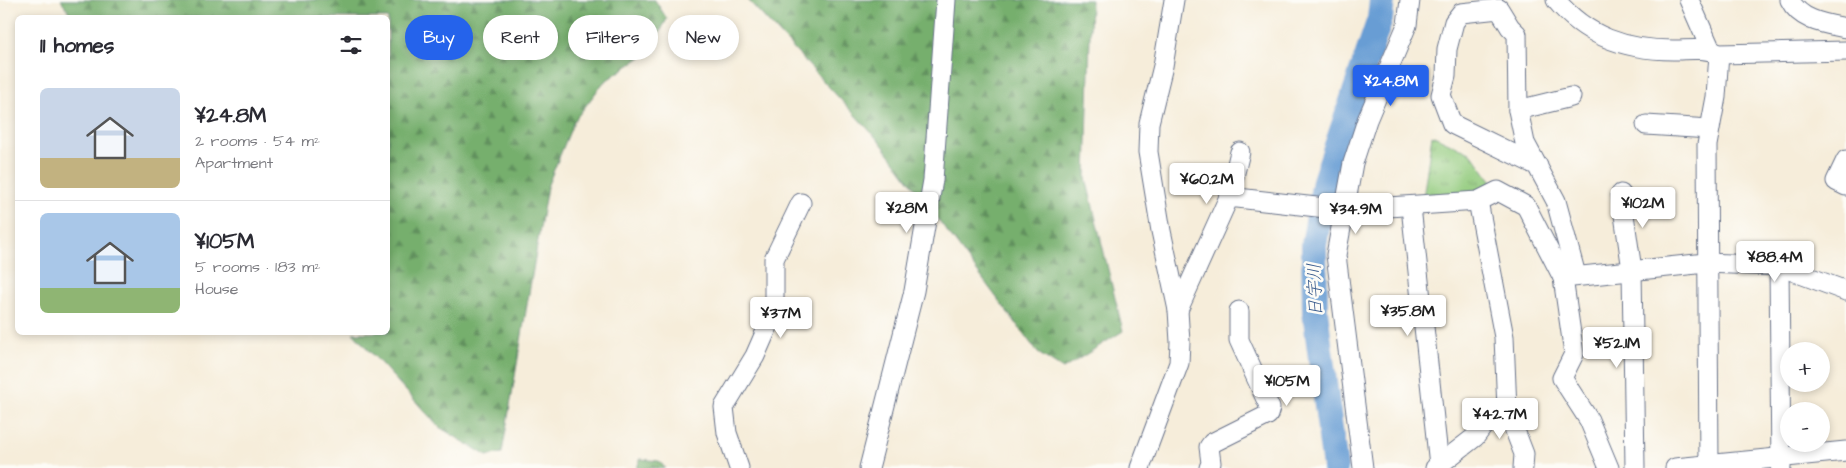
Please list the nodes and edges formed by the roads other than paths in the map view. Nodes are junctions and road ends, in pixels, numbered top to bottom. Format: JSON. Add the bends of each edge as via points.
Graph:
{"nodes":[{"id":1,"x":946,"y":0,"type":"edge"},
{"id":2,"x":1174,"y":0,"type":"edge"},
{"id":3,"x":1410,"y":0,"type":"edge"},
{"id":4,"x":1556,"y":0,"type":"edge"},
{"id":5,"x":1688,"y":0,"type":"edge"},
{"id":6,"x":1790,"y":0,"type":"edge"},
{"id":7,"x":1846,"y":28,"type":"edge"},
{"id":8,"x":1846,"y":51,"type":"edge"},
{"id":9,"x":1715,"y":52,"type":"junction"},
{"id":10,"x":1571,"y":97,"type":"dead end"},
{"id":11,"x":1518,"y":110,"type":"junction"},
{"id":12,"x":1646,"y":125,"type":"dead end"},
{"id":13,"x":1710,"y":129,"type":"junction"},
{"id":14,"x":1240,"y":152,"type":"dead end"},
{"id":15,"x":1846,"y":160,"type":"edge"},
{"id":16,"x":1538,"y":166,"type":"junction"},
{"id":17,"x":1846,"y":186,"type":"edge"},
{"id":18,"x":1620,"y":194,"type":"dead end"},
{"id":19,"x":1230,"y":197,"type":"junction"},
{"id":20,"x":1478,"y":201,"type":"junction"},
{"id":21,"x":802,"y":202,"type":"dead end"},
{"id":22,"x":1410,"y":207,"type":"junction"},
{"id":23,"x":1343,"y":210,"type":"junction"},
{"id":24,"x":1706,"y":263,"type":"junction"},
{"id":25,"x":1779,"y":266,"type":"junction"},
{"id":26,"x":1632,"y":270,"type":"junction"},
{"id":27,"x":1569,"y":277,"type":"junction"},
{"id":28,"x":1846,"y":291,"type":"edge"},
{"id":29,"x":1178,"y":310,"type":"junction"},
{"id":30,"x":1239,"y":311,"type":"dead end"},
{"id":31,"x":1507,"y":410,"type":"junction"},
{"id":32,"x":1846,"y":450,"type":"edge"},
{"id":33,"x":1781,"y":463,"type":"edge"},
{"id":34,"x":1437,"y":466,"type":"edge"},
{"id":35,"x":1708,"y":466,"type":"edge"},
{"id":36,"x":739,"y":468,"type":"edge"},
{"id":37,"x":869,"y":468,"type":"edge"},
{"id":38,"x":1140,"y":468,"type":"edge"},
{"id":39,"x":1209,"y":468,"type":"edge"},
{"id":40,"x":1363,"y":468,"type":"edge"},
{"id":41,"x":1523,"y":468,"type":"edge"},
{"id":42,"x":1609,"y":468,"type":"edge"},
{"id":43,"x":1635,"y":468,"type":"edge"},
{"id":44,"x":1675,"y":468,"type":"edge"}],
"edges":[{"from":1,"to":37,"type":"street","via":[[934,180],[914,291]]},
{"from":2,"to":29,"type":"street","via":[[1149,124],[1148,152],[1160,232]]},
{"from":3,"to":23,"type":"street","via":[[1407,25],[1353,162]]},
{"from":4,"to":9,"type":"street","via":[[1568,14],[1598,36],[1633,47]]},
{"from":5,"to":9,"type":"street"},
{"from":6,"to":7,"type":"street","via":[[1793,6],[1815,22]]},
{"from":8,"to":9,"type":"street"},
{"from":9,"to":13,"type":"street","via":[[1716,97]]},
{"from":10,"to":11,"type":"street"},
{"from":11,"to":16,"type":"street","via":[[1526,143]]},
{"from":11,"to":16,"type":"street","via":[[1517,34],[1499,9],[1460,13],[1454,22],[1447,50],[1441,96],[1452,124]]},
{"from":12,"to":13,"type":"street"},
{"from":13,"to":24,"type":"street","via":[[1707,145]]},
{"from":14,"to":19,"type":"street"},
{"from":15,"to":17,"type":"street","via":[[1836,181]]},
{"from":16,"to":27,"type":"street","via":[[1556,201]]},
{"from":18,"to":26,"type":"street"},
{"from":19,"to":23,"type":"street"},
{"from":19,"to":29,"type":"street"},
{"from":20,"to":22,"type":"street"},
{"from":20,"to":27,"type":"street","via":[[1498,191],[1526,206]]},
{"from":20,"to":31,"type":"street","via":[[1504,337]]},
{"from":21,"to":36,"type":"street","via":[[774,259],[774,299],[769,324],[755,356],[724,407],[727,433]]},
{"from":22,"to":23,"type":"street"},
{"from":22,"to":34,"type":"street"},
{"from":23,"to":40,"type":"street","via":[[1336,255]]},
{"from":24,"to":25,"type":"street"},
{"from":24,"to":26,"type":"street"},
{"from":24,"to":35,"type":"street"},
{"from":25,"to":28,"type":"street"},
{"from":25,"to":33,"type":"street"},
{"from":26,"to":27,"type":"street"},
{"from":26,"to":43,"type":"street"},
{"from":27,"to":42,"type":"street","via":[[1574,354],[1562,378],[1589,420]]},
{"from":29,"to":38,"type":"street","via":[[1178,363]]},
{"from":30,"to":39,"type":"street","via":[[1239,340],[1270,408],[1268,415],[1212,442]]},
{"from":31,"to":34,"type":"street","via":[[1487,421],[1475,437]]},
{"from":31,"to":41,"type":"street","via":[[1524,454]]},
{"from":32,"to":33,"type":"street"},
{"from":33,"to":35,"type":"street"},
{"from":35,"to":44,"type":"street"}]}
